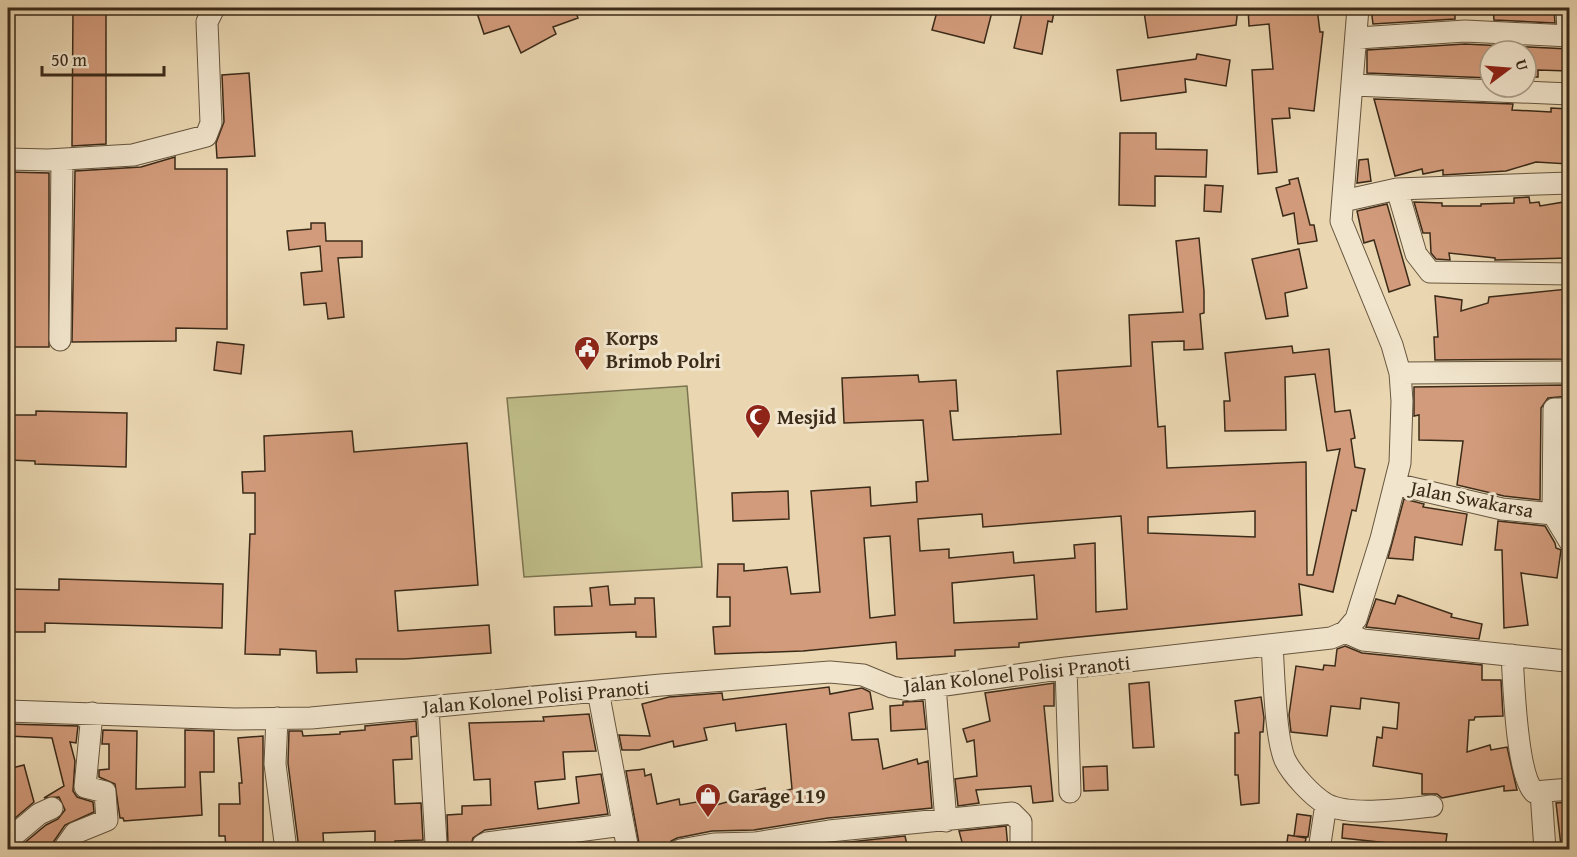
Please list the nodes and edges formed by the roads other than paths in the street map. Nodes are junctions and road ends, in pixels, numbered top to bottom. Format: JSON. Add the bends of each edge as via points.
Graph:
{"nodes":[{"id":1,"x":214,"y":8,"type":"edge"},
{"id":2,"x":1358,"y":8,"type":"edge"},
{"id":3,"x":1567,"y":8,"type":"edge"},
{"id":4,"x":1569,"y":36,"type":"edge"},
{"id":5,"x":1358,"y":38,"type":"junction"},
{"id":6,"x":1353,"y":85,"type":"junction"},
{"id":7,"x":1569,"y":94,"type":"edge"},
{"id":8,"x":8,"y":159,"type":"edge"},
{"id":9,"x":62,"y":160,"type":"junction"},
{"id":10,"x":1569,"y":183,"type":"edge"},
{"id":11,"x":1398,"y":189,"type":"junction"},
{"id":12,"x":1352,"y":199,"type":"dead end"},
{"id":13,"x":1569,"y":274,"type":"edge"},
{"id":14,"x":60,"y":340,"type":"dead end"},
{"id":15,"x":1569,"y":372,"type":"edge"},
{"id":16,"x":1400,"y":373,"type":"junction"},
{"id":17,"x":1569,"y":409,"type":"edge"},
{"id":18,"x":1395,"y":484,"type":"junction"},
{"id":19,"x":1553,"y":514,"type":"junction"},
{"id":20,"x":1569,"y":542,"type":"edge"},
{"id":21,"x":1345,"y":632,"type":"junction"},
{"id":22,"x":1272,"y":645,"type":"junction"},
{"id":23,"x":1512,"y":655,"type":"junction"},
{"id":24,"x":1569,"y":664,"type":"edge"},
{"id":25,"x":1066,"y":668,"type":"junction"},
{"id":26,"x":935,"y":686,"type":"junction"},
{"id":27,"x":598,"y":691,"type":"junction"},
{"id":28,"x":428,"y":706,"type":"junction"},
{"id":29,"x":8,"y":711,"type":"edge"},
{"id":30,"x":92,"y":713,"type":"junction"},
{"id":31,"x":277,"y":718,"type":"junction"},
{"id":32,"x":1569,"y":789,"type":"edge"},
{"id":33,"x":1070,"y":792,"type":"dead end"},
{"id":34,"x":1541,"y":792,"type":"junction"},
{"id":35,"x":1326,"y":804,"type":"junction"},
{"id":36,"x":1432,"y":806,"type":"dead end"},
{"id":37,"x":52,"y":808,"type":"dead end"},
{"id":38,"x":946,"y":821,"type":"junction"},
{"id":39,"x":623,"y":825,"type":"junction"},
{"id":40,"x":8,"y":840,"type":"edge"},
{"id":41,"x":808,"y":842,"type":"edge"},
{"id":42,"x":436,"y":843,"type":"dead end"},
{"id":43,"x":63,"y":849,"type":"edge"},
{"id":44,"x":286,"y":849,"type":"edge"},
{"id":45,"x":483,"y":849,"type":"edge"},
{"id":46,"x":628,"y":849,"type":"edge"},
{"id":47,"x":680,"y":849,"type":"edge"},
{"id":48,"x":1022,"y":849,"type":"edge"},
{"id":49,"x":1319,"y":849,"type":"edge"},
{"id":50,"x":1545,"y":849,"type":"edge"}],
"edges":[{"from":1,"to":9,"type":"street","via":[[207,22],[211,123],[206,136],[133,155]]},
{"from":2,"to":5,"type":"street"},
{"from":3,"to":4,"type":"street"},
{"from":4,"to":5,"type":"street","via":[[1465,31]]},
{"from":5,"to":6,"type":"street"},
{"from":6,"to":7,"type":"street"},
{"from":6,"to":16,"type":"street","via":[[1341,221]]},
{"from":8,"to":9,"type":"street"},
{"from":9,"to":14,"type":"street"},
{"from":10,"to":11,"type":"street"},
{"from":11,"to":12,"type":"street"},
{"from":11,"to":13,"type":"street","via":[[1416,254],[1430,272]]},
{"from":15,"to":16,"type":"street"},
{"from":16,"to":18,"type":"street","via":[[1401,446]]},
{"from":17,"to":19,"type":"street","via":[[1554,409]]},
{"from":18,"to":19,"type":"street","name":"Jalan Swakarsa","via":[[1502,509]]},
{"from":18,"to":21,"type":"street","via":[[1356,619]]},
{"from":19,"to":20,"type":"street","name":"Jalan Swakarsa"},
{"from":21,"to":22,"type":"street","name":"Jalan Kolonel Polisi Pranoti","via":[[1331,638]]},
{"from":21,"to":23,"type":"street","via":[[1363,640]]},
{"from":22,"to":25,"type":"street","name":"Jalan Kolonel Polisi Pranoti"},
{"from":22,"to":35,"type":"street","via":[[1285,760]]},
{"from":23,"to":24,"type":"street"},
{"from":23,"to":34,"type":"street","via":[[1526,780],[1534,792]]},
{"from":25,"to":26,"type":"street","name":"Jalan Kolonel Polisi Pranoti"},
{"from":25,"to":33,"type":"street"},
{"from":26,"to":27,"type":"street","name":"Jalan Kolonel Polisi Pranoti","via":[[900,689],[863,675],[830,672]]},
{"from":26,"to":38,"type":"street"},
{"from":27,"to":28,"type":"street","name":"Jalan Kolonel Polisi Pranoti"},
{"from":27,"to":39,"type":"street"},
{"from":28,"to":31,"type":"street","name":"Jalan Kolonel Polisi Pranoti","via":[[342,716]]},
{"from":28,"to":42,"type":"street"},
{"from":29,"to":30,"type":"street","name":"Jalan Kolonel Polisi Pranoti"},
{"from":30,"to":31,"type":"street","name":"Jalan Kolonel Polisi Pranoti"},
{"from":30,"to":43,"type":"street","via":[[85,787],[105,792],[107,820],[75,832]]},
{"from":31,"to":44,"type":"street","via":[[276,764]]},
{"from":32,"to":34,"type":"street"},
{"from":34,"to":50,"type":"street"},
{"from":35,"to":36,"type":"street","via":[[1356,809]]},
{"from":35,"to":49,"type":"street"},
{"from":37,"to":40,"type":"street"},
{"from":38,"to":41,"type":"street"},
{"from":38,"to":48,"type":"street","via":[[1012,813],[1021,822]]},
{"from":39,"to":45,"type":"street","via":[[487,843]]},
{"from":39,"to":46,"type":"street"},
{"from":41,"to":47,"type":"street","via":[[714,844]]}]}
